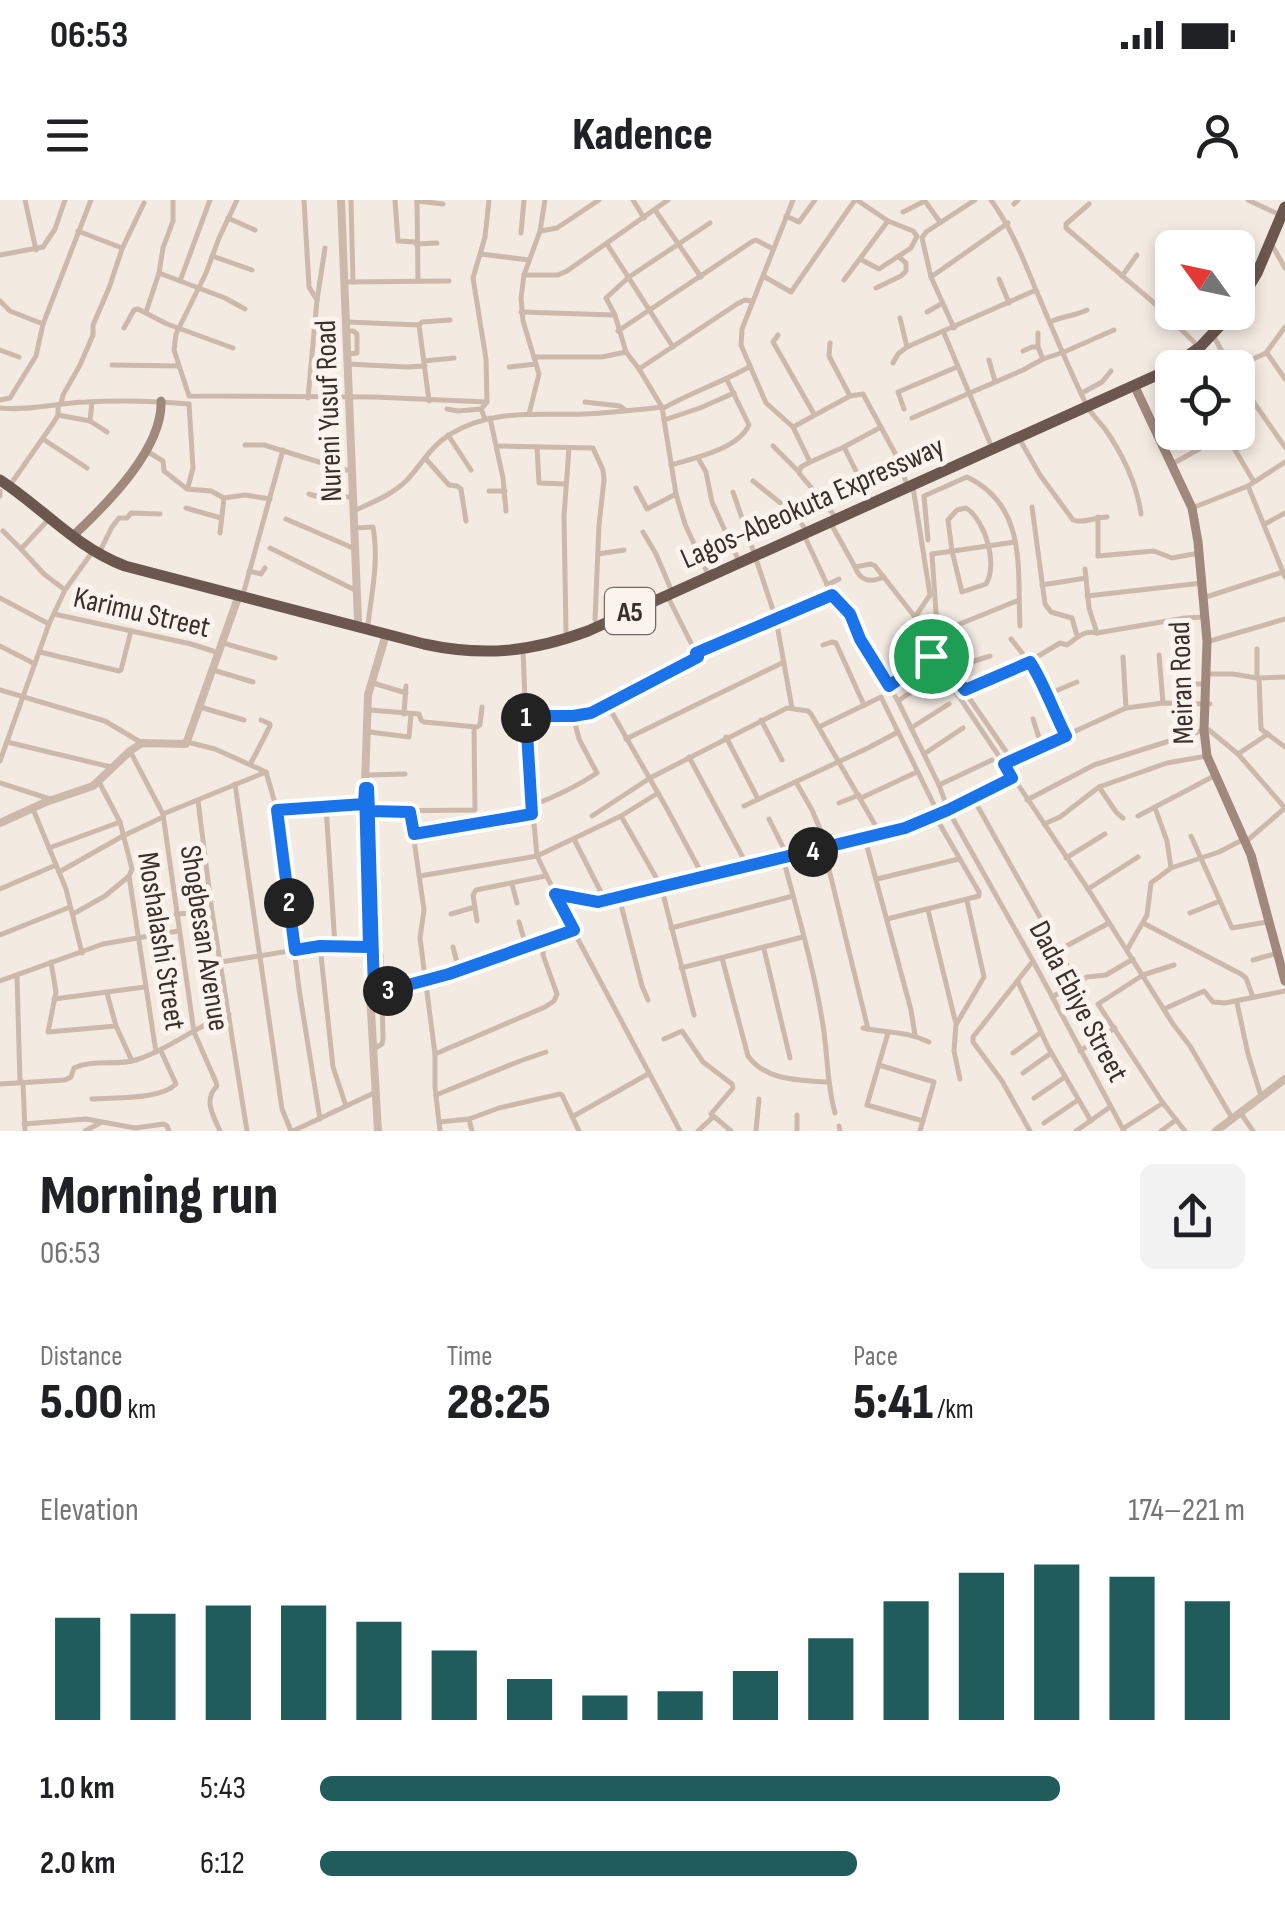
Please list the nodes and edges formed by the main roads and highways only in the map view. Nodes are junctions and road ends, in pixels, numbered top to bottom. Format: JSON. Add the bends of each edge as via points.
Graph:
{"nodes":[{"id":1,"x":1282,"y":200,"type":"edge"},
{"id":2,"x":1281,"y":219,"type":"edge"},
{"id":3,"x":1255,"y":264,"type":"edge"},
{"id":4,"x":1255,"y":276,"type":"edge"},
{"id":5,"x":1210,"y":330,"type":"edge"},
{"id":6,"x":1218,"y":330,"type":"edge"},
{"id":7,"x":1198,"y":350,"type":"edge"},
{"id":8,"x":1155,"y":376,"type":"edge"},
{"id":9,"x":1136,"y":384,"type":"junction"},
{"id":10,"x":1085,"y":400,"type":"junction"},
{"id":11,"x":161,"y":401,"type":"road end"},
{"id":12,"x":4,"y":478,"type":"edge"},
{"id":13,"x":909,"y":483,"type":"junction"},
{"id":14,"x":1193,"y":507,"type":"junction"},
{"id":15,"x":832,"y":519,"type":"junction"},
{"id":16,"x":1197,"y":523,"type":"junction"},
{"id":17,"x":75,"y":534,"type":"junction"},
{"id":18,"x":96,"y":551,"type":"junction"},
{"id":19,"x":754,"y":552,"type":"junction"},
{"id":20,"x":668,"y":591,"type":"junction"},
{"id":21,"x":241,"y":593,"type":"junction"},
{"id":22,"x":1208,"y":679,"type":"junction"},
{"id":23,"x":1206,"y":730,"type":"junction"},
{"id":24,"x":1247,"y":839,"type":"junction"},
{"id":25,"x":1285,"y":967,"type":"edge"},
{"id":26,"x":1285,"y":981,"type":"edge"}],
"edges":[{"from":1,"to":2,"type":"highway"},
{"from":2,"to":3,"type":"highway"},
{"from":2,"to":4,"type":"highway"},
{"from":5,"to":10,"type":"highway","name":"Lagos-Abeokuta Expressway","number":"A5","via":[[1168,362]]},
{"from":6,"to":7,"type":"highway","name":"Lagos-Abeokuta Expressway","number":"A5"},
{"from":8,"to":9,"type":"highway","name":"Lagos-Abeokuta Expressway","number":"A5"},
{"from":9,"to":10,"type":"highway","name":"Lagos-Abeokuta Expressway","number":"A5"},
{"from":9,"to":14,"type":"main road","name":"Meiran Road"},
{"from":9,"to":14,"type":"main road","name":"Meiran Road"},
{"from":10,"to":13,"type":"highway","name":"Lagos-Abeokuta Expressway","number":"A5"},
{"from":10,"to":13,"type":"highway","name":"Lagos-Abeokuta Expressway","number":"A5"},
{"from":11,"to":17,"type":"main road","via":[[160,422],[129,477]]},
{"from":12,"to":17,"type":"highway","name":"Lagos-Abeokuta Expressway","number":"A5"},
{"from":12,"to":18,"type":"highway","name":"Lagos-Abeokuta Expressway","number":"A5"},
{"from":13,"to":15,"type":"highway","name":"Lagos-Abeokuta Expressway","number":"A5"},
{"from":13,"to":15,"type":"highway","name":"Lagos-Abeokuta Expressway","number":"A5"},
{"from":14,"to":16,"type":"main road","name":"Meiran Road"},
{"from":15,"to":19,"type":"highway","name":"Lagos-Abeokuta Expressway","number":"A5"},
{"from":16,"to":22,"type":"main road","name":"Meiran Road"},
{"from":16,"to":22,"type":"main road","name":"Meiran Road"},
{"from":17,"to":18,"type":"highway","name":"Lagos-Abeokuta Expressway","number":"A5"},
{"from":18,"to":21,"type":"highway","name":"Lagos-Abeokuta Expressway","number":"A5","via":[[125,566]]},
{"from":19,"to":20,"type":"highway","name":"Lagos-Abeokuta Expressway","number":"A5"},
{"from":19,"to":20,"type":"highway","name":"Lagos-Abeokuta Expressway","number":"A5"},
{"from":20,"to":21,"type":"highway","name":"Lagos-Abeokuta Expressway","number":"A5","via":[[566,632],[474,647]]},
{"from":20,"to":21,"type":"highway","name":"Lagos-Abeokuta Expressway","number":"A5","via":[[588,630],[523,650],[471,652]]},
{"from":22,"to":23,"type":"main road","name":"Meiran Road"},
{"from":23,"to":24,"type":"main road","name":"Meiran Road"},
{"from":23,"to":24,"type":"main road","name":"Meiran Road","via":[[1214,776]]},
{"from":24,"to":25,"type":"main road","name":"Meiran Road"},
{"from":24,"to":26,"type":"main road","name":"Meiran Road"}]}
